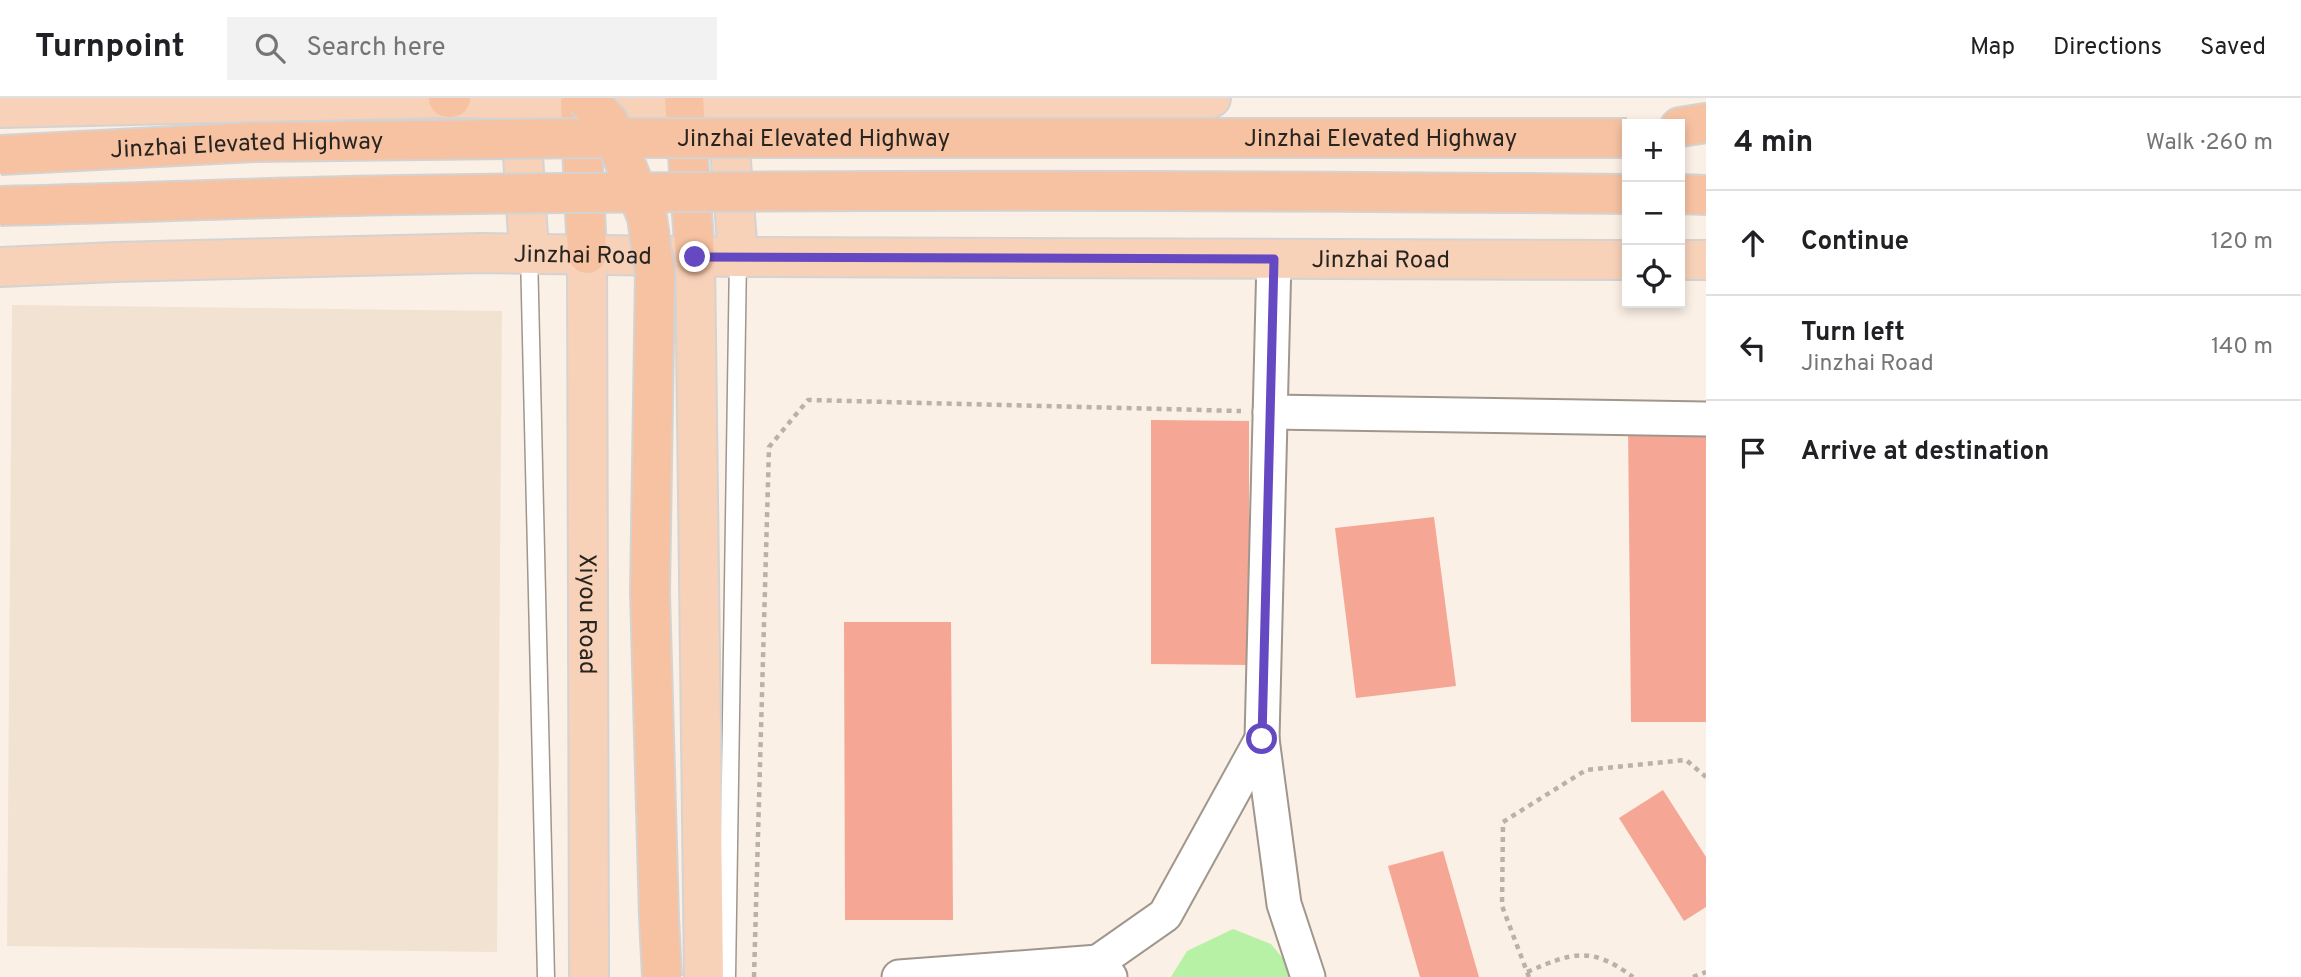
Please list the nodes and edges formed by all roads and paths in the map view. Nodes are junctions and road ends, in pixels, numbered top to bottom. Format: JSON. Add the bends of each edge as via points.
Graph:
{"nodes":[{"id":1,"x":450,"y":98,"type":"edge"},
{"id":2,"x":1211,"y":98,"type":"edge"},
{"id":3,"x":519,"y":99,"type":"edge"},
{"id":4,"x":581,"y":99,"type":"edge"},
{"id":5,"x":684,"y":100,"type":"edge"},
{"id":6,"x":727,"y":100,"type":"edge"},
{"id":7,"x":0,"y":108,"type":"edge"},
{"id":8,"x":1706,"y":123,"type":"edge"},
{"id":9,"x":1685,"y":126,"type":"edge"},
{"id":10,"x":1617,"y":137,"type":"edge"},
{"id":11,"x":1685,"y":138,"type":"edge"},
{"id":12,"x":1706,"y":138,"type":"edge"},
{"id":13,"x":0,"y":155,"type":"edge"},
{"id":14,"x":1622,"y":194,"type":"edge"},
{"id":15,"x":1685,"y":194,"type":"edge"},
{"id":16,"x":1706,"y":194,"type":"edge"},
{"id":17,"x":0,"y":206,"type":"edge"},
{"id":18,"x":529,"y":253,"type":"junction"},
{"id":19,"x":587,"y":254,"type":"junction"},
{"id":20,"x":695,"y":257,"type":"junction"},
{"id":21,"x":738,"y":257,"type":"junction"},
{"id":22,"x":1274,"y":259,"type":"junction"},
{"id":23,"x":1622,"y":260,"type":"edge"},
{"id":24,"x":1685,"y":260,"type":"edge"},
{"id":25,"x":1706,"y":261,"type":"edge"},
{"id":26,"x":0,"y":267,"type":"edge"},
{"id":27,"x":1270,"y":412,"type":"junction"},
{"id":28,"x":1706,"y":419,"type":"edge"},
{"id":29,"x":1262,"y":739,"type":"junction"},
{"id":30,"x":1706,"y":777,"type":"edge"},
{"id":31,"x":1104,"y":970,"type":"edge"},
{"id":32,"x":1706,"y":972,"type":"edge"},
{"id":33,"x":935,"y":975,"type":"edge"},
{"id":34,"x":1528,"y":975,"type":"edge"},
{"id":35,"x":546,"y":977,"type":"edge"},
{"id":36,"x":589,"y":977,"type":"edge"},
{"id":37,"x":662,"y":977,"type":"edge"},
{"id":38,"x":704,"y":977,"type":"edge"},
{"id":39,"x":727,"y":977,"type":"edge"},
{"id":40,"x":754,"y":977,"type":"edge"},
{"id":41,"x":899,"y":977,"type":"edge"},
{"id":42,"x":1308,"y":977,"type":"edge"},
{"id":43,"x":1633,"y":977,"type":"edge"},
{"id":44,"x":1693,"y":977,"type":"edge"}],
"edges":[{"from":1,"to":3,"type":"main road"},
{"from":1,"to":7,"type":"main road"},
{"from":2,"to":6,"type":"main road"},
{"from":3,"to":4,"type":"main road"},
{"from":3,"to":18,"type":"main road"},
{"from":4,"to":5,"type":"main road"},
{"from":4,"to":19,"type":"highway"},
{"from":4,"to":37,"type":"highway","bridge":true,"via":[[608,121],[647,216],[655,272],[650,592]]},
{"from":5,"to":6,"type":"main road"},
{"from":5,"to":20,"type":"highway"},
{"from":6,"to":21,"type":"main road"},
{"from":8,"to":9,"type":"highway"},
{"from":10,"to":13,"type":"highway","name":"Jinzhai Elevated Highway","bridge":true,"via":[[592,138],[255,142]]},
{"from":11,"to":12,"type":"highway"},
{"from":14,"to":17,"type":"highway","name":"Jinzhai Elevated Highway","bridge":true,"via":[[864,190],[396,195]]},
{"from":15,"to":16,"type":"highway"},
{"from":18,"to":19,"type":"main road","name":"Jinzhai Road"},
{"from":18,"to":26,"type":"main road","name":"Jinzhai Road"},
{"from":18,"to":35,"type":"lane"},
{"from":19,"to":20,"type":"main road","name":"Jinzhai Road"},
{"from":19,"to":36,"type":"main road","name":"Xiyou Road"},
{"from":20,"to":21,"type":"main road","name":"Jinzhai Road"},
{"from":20,"to":38,"type":"main road"},
{"from":21,"to":22,"type":"main road","name":"Jinzhai Road"},
{"from":21,"to":39,"type":"lane"},
{"from":22,"to":23,"type":"main road","name":"Jinzhai Road"},
{"from":22,"to":27,"type":"street"},
{"from":24,"to":25,"type":"main road"},
{"from":27,"to":28,"type":"street"},
{"from":27,"to":29,"type":"street"},
{"from":27,"to":40,"type":"path","via":[[808,400],[769,447]]},
{"from":29,"to":31,"type":"street","via":[[1165,915]]},
{"from":29,"to":42,"type":"street","via":[[1284,904]]},
{"from":30,"to":34,"type":"path","via":[[1686,760],[1586,770],[1503,822],[1503,906]]},
{"from":31,"to":33,"type":"street"},
{"from":32,"to":44,"type":"path"},
{"from":33,"to":41,"type":"street"},
{"from":34,"to":43,"type":"path","via":[[1579,954],[1608,961]]}]}
